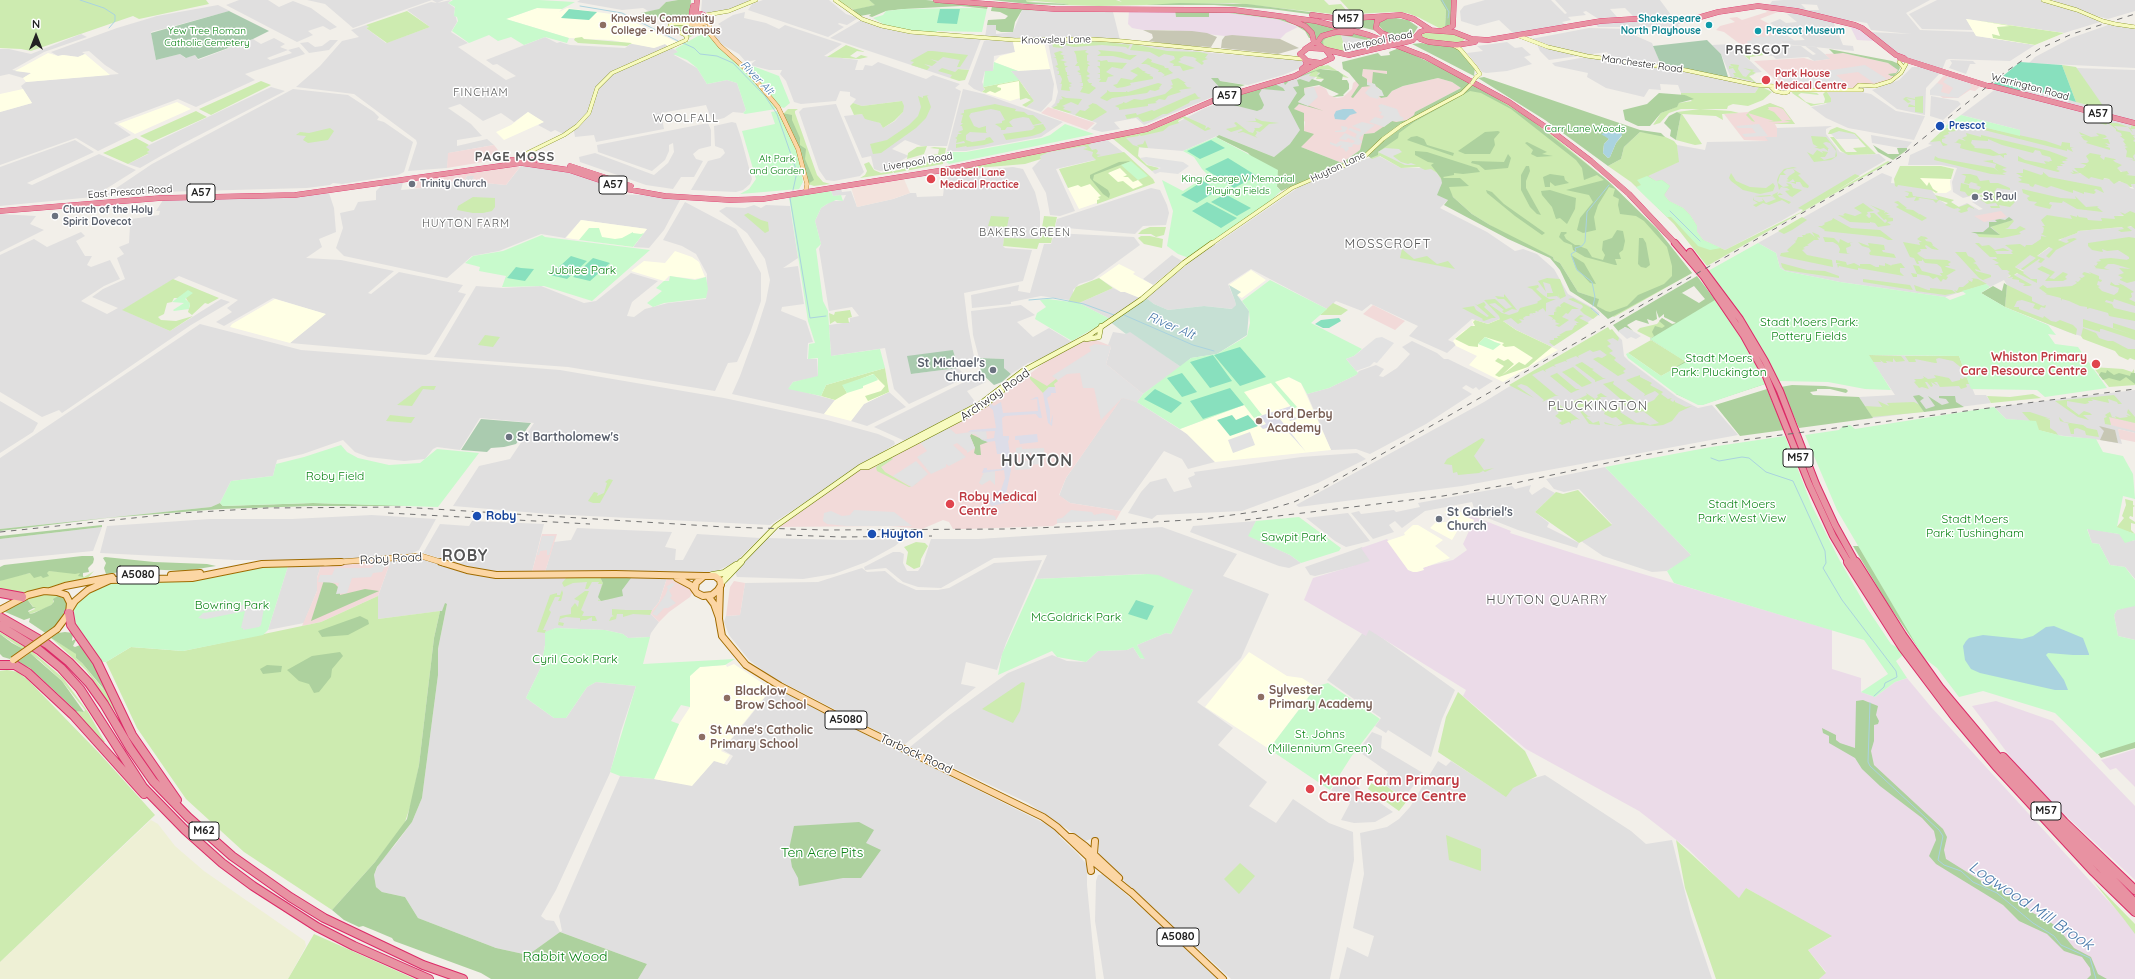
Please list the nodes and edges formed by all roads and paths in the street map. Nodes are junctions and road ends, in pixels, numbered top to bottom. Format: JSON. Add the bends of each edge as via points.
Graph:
{"nodes":[{"id":1,"x":694,"y":0,"type":"edge"},
{"id":2,"x":697,"y":0,"type":"edge"},
{"id":3,"x":756,"y":0,"type":"edge"},
{"id":4,"x":834,"y":0,"type":"edge"},
{"id":5,"x":936,"y":0,"type":"edge"},
{"id":6,"x":956,"y":0,"type":"edge"},
{"id":7,"x":1454,"y":0,"type":"edge"},
{"id":8,"x":1458,"y":0,"type":"edge"},
{"id":9,"x":2044,"y":0,"type":"edge"},
{"id":10,"x":1210,"y":8,"type":"junction"},
{"id":11,"x":1258,"y":9,"type":"junction"},
{"id":12,"x":716,"y":14,"type":"junction"},
{"id":13,"x":705,"y":15,"type":"junction"},
{"id":14,"x":710,"y":20,"type":"junction"},
{"id":15,"x":692,"y":22,"type":"junction"},
{"id":16,"x":2135,"y":27,"type":"edge"},
{"id":17,"x":1433,"y":30,"type":"junction"},
{"id":18,"x":1440,"y":31,"type":"junction"},
{"id":19,"x":1419,"y":33,"type":"junction"},
{"id":20,"x":709,"y":34,"type":"junction"},
{"id":21,"x":1462,"y":35,"type":"junction"},
{"id":22,"x":1520,"y":36,"type":"junction"},
{"id":23,"x":1429,"y":42,"type":"junction"},
{"id":24,"x":1407,"y":43,"type":"junction"},
{"id":25,"x":1462,"y":45,"type":"junction"},
{"id":26,"x":1394,"y":46,"type":"junction"},
{"id":27,"x":1305,"y":49,"type":"junction"},
{"id":28,"x":1324,"y":49,"type":"junction"},
{"id":29,"x":1300,"y":52,"type":"junction"},
{"id":30,"x":1416,"y":53,"type":"junction"},
{"id":31,"x":1286,"y":56,"type":"junction"},
{"id":32,"x":1304,"y":59,"type":"junction"},
{"id":33,"x":1331,"y":59,"type":"junction"},
{"id":34,"x":1897,"y":59,"type":"junction"},
{"id":35,"x":1441,"y":61,"type":"junction"},
{"id":36,"x":1318,"y":63,"type":"junction"},
{"id":37,"x":1906,"y":63,"type":"junction"},
{"id":38,"x":1773,"y":88,"type":"junction"},
{"id":39,"x":1789,"y":88,"type":"junction"},
{"id":40,"x":2135,"y":123,"type":"edge"},
{"id":41,"x":536,"y":148,"type":"junction"},
{"id":42,"x":512,"y":159,"type":"junction"},
{"id":43,"x":539,"y":160,"type":"junction"},
{"id":44,"x":499,"y":165,"type":"junction"},
{"id":45,"x":544,"y":165,"type":"junction"},
{"id":46,"x":403,"y":178,"type":"junction"},
{"id":47,"x":385,"y":181,"type":"junction"},
{"id":48,"x":806,"y":190,"type":"junction"},
{"id":49,"x":815,"y":192,"type":"junction"},
{"id":50,"x":800,"y":194,"type":"junction"},
{"id":51,"x":0,"y":208,"type":"edge"},
{"id":52,"x":0,"y":212,"type":"edge"},
{"id":53,"x":1101,"y":326,"type":"junction"},
{"id":54,"x":1092,"y":332,"type":"junction"},
{"id":55,"x":1100,"y":333,"type":"junction"},
{"id":56,"x":1095,"y":338,"type":"junction"},
{"id":57,"x":1079,"y":340,"type":"junction"},
{"id":58,"x":1034,"y":366,"type":"joint"},
{"id":59,"x":744,"y":560,"type":"junction"},
{"id":60,"x":228,"y":569,"type":"junction"},
{"id":61,"x":712,"y":575,"type":"junction"},
{"id":62,"x":673,"y":576,"type":"junction"},
{"id":63,"x":704,"y":576,"type":"junction"},
{"id":64,"x":720,"y":585,"type":"junction"},
{"id":65,"x":695,"y":589,"type":"junction"},
{"id":66,"x":50,"y":591,"type":"junction"},
{"id":67,"x":0,"y":593,"type":"edge"},
{"id":68,"x":708,"y":596,"type":"junction"},
{"id":69,"x":22,"y":597,"type":"junction"},
{"id":70,"x":0,"y":610,"type":"edge"},
{"id":71,"x":69,"y":611,"type":"junction"},
{"id":72,"x":0,"y":617,"type":"edge"},
{"id":73,"x":720,"y":619,"type":"junction"},
{"id":74,"x":0,"y":626,"type":"edge"},
{"id":75,"x":0,"y":665,"type":"edge"},
{"id":76,"x":1980,"y":737,"type":"junction"},
{"id":77,"x":1996,"y":766,"type":"junction"},
{"id":78,"x":188,"y":817,"type":"junction"},
{"id":79,"x":185,"y":830,"type":"junction"},
{"id":80,"x":1095,"y":841,"type":"dead end"},
{"id":81,"x":1092,"y":857,"type":"junction"},
{"id":82,"x":1091,"y":871,"type":"dead end"},
{"id":83,"x":2135,"y":890,"type":"edge"},
{"id":84,"x":2135,"y":902,"type":"edge"},
{"id":85,"x":2135,"y":912,"type":"edge"},
{"id":86,"x":2135,"y":918,"type":"edge"},
{"id":87,"x":429,"y":979,"type":"edge"},
{"id":88,"x":464,"y":979,"type":"edge"},
{"id":89,"x":1223,"y":979,"type":"edge"}],
"edges":[{"from":1,"to":15,"type":"highway"},
{"from":2,"to":13,"type":"highway","via":[[696,12]]},
{"from":3,"to":12,"type":"main road"},
{"from":4,"to":31,"type":"main road","name":"Knowsley Lane","via":[[862,18],[882,26],[911,32],[1015,40],[1099,39]]},
{"from":5,"to":10,"type":"highway","number":"M57","via":[[1055,9]]},
{"from":6,"to":11,"type":"highway","number":"M57","via":[[1058,7],[1201,6]]},
{"from":7,"to":18,"type":"highway","via":[[1453,26]]},
{"from":8,"to":21,"type":"highway","via":[[1458,30]]},
{"from":9,"to":16,"type":"main road","bridge":true,"via":[[2103,21]]},
{"from":10,"to":27,"type":"highway","number":"M57","via":[[1265,14],[1297,22],[1308,29],[1314,37],[1313,44]]},
{"from":10,"to":30,"type":"highway","number":"M57","via":[[1264,12],[1316,21],[1369,35]]},
{"from":11,"to":17,"type":"highway","number":"M57","via":[[1341,19],[1401,15]]},
{"from":11,"to":35,"type":"highway","number":"M57","via":[[1347,26],[1398,42]]},
{"from":12,"to":13,"type":"main road"},
{"from":12,"to":14,"type":"main road"},
{"from":13,"to":14,"type":"main road"},
{"from":13,"to":15,"type":"main road"},
{"from":14,"to":15,"type":"main road"},
{"from":14,"to":20,"type":"main road"},
{"from":15,"to":20,"type":"main road","via":[[706,29]]},
{"from":15,"to":41,"type":"main road","via":[[671,23],[671,30],[686,35],[682,43],[627,65],[608,76],[597,88],[591,108],[583,120],[564,135]]},
{"from":17,"to":18,"type":"highway","number":"A57"},
{"from":17,"to":19,"type":"highway","number":"A57"},
{"from":18,"to":21,"type":"highway","number":"A57"},
{"from":19,"to":23,"type":"highway","via":[[1420,39]]},
{"from":19,"to":24,"type":"highway","name":"Liverpool Road","number":"A57"},
{"from":19,"to":35,"type":"highway","number":"M57","via":[[1418,24],[1401,17],[1385,17],[1375,24],[1382,33]]},
{"from":20,"to":48,"type":"main road","via":[[751,74],[778,107],[794,138],[807,184]]},
{"from":21,"to":22,"type":"highway","number":"A57","via":[[1484,41]]},
{"from":21,"to":25,"type":"highway","via":[[1467,39]]},
{"from":22,"to":25,"type":"highway","number":"A57"},
{"from":22,"to":34,"type":"highway","name":"Warrington Road","number":"A57","via":[[1580,27],[1593,22],[1650,18],[1696,19],[1738,8],[1758,6],[1797,10],[1855,25],[1862,28]]},
{"from":22,"to":38,"type":"main road","name":"Manchester Road","via":[[1548,47],[1586,56],[1685,70]]},
{"from":23,"to":24,"type":"highway","name":"Liverpool Road","number":"A57"},
{"from":23,"to":25,"type":"highway","number":"A57"},
{"from":24,"to":26,"type":"highway","name":"Liverpool Road","number":"A57","bridge":true},
{"from":25,"to":53,"type":"main road","name":"Huyton Lane","bridge":true,"via":[[1479,73],[1462,93],[1402,125],[1364,157],[1292,188],[1274,203],[1184,263],[1142,299]]},
{"from":26,"to":28,"type":"highway","name":"Liverpool Road","number":"A57","via":[[1349,55]]},
{"from":26,"to":33,"type":"highway","name":"Liverpool Road","number":"A57"},
{"from":27,"to":28,"type":"highway","number":"A57"},
{"from":27,"to":29,"type":"highway"},
{"from":28,"to":30,"type":"highway","number":"M57","via":[[1317,43],[1320,37],[1342,32],[1371,38]]},
{"from":28,"to":33,"type":"highway","via":[[1331,54]]},
{"from":29,"to":31,"type":"main road","name":"Knowsley Lane"},
{"from":29,"to":32,"type":"highway"},
{"from":30,"to":77,"type":"highway","number":"M57","via":[[1484,88],[1553,132],[1591,160],[1629,194],[1685,253],[1725,306],[1765,374],[1809,484],[1834,536],[1866,592],[1903,648]]},
{"from":31,"to":32,"type":"main road","name":"Knowsley Lane"},
{"from":32,"to":36,"type":"highway"},
{"from":32,"to":48,"type":"highway","name":"Liverpool Road","number":"A57","via":[[1307,66],[1299,71],[1214,97],[1145,127],[944,167]]},
{"from":33,"to":36,"type":"highway","number":"A57"},
{"from":34,"to":37,"type":"highway","number":"A57"},
{"from":34,"to":37,"type":"highway","name":"Warrington Road","number":"A57"},
{"from":35,"to":76,"type":"highway","number":"M57","via":[[1512,100],[1581,148],[1621,182],[1696,260],[1740,319],[1765,361],[1780,391],[1816,484],[1863,575],[1939,687]]},
{"from":36,"to":49,"type":"highway","name":"Liverpool Road","number":"A57","via":[[1295,76],[1217,99],[1146,129],[984,163]]},
{"from":37,"to":39,"type":"main road","via":[[1894,79],[1869,87],[1824,91]]},
{"from":37,"to":40,"type":"highway","name":"Warrington Road","number":"A57"},
{"from":38,"to":39,"type":"main road","via":[[1778,84]]},
{"from":38,"to":39,"type":"main road","via":[[1781,93],[1787,93]]},
{"from":41,"to":42,"type":"main road"},
{"from":41,"to":43,"type":"main road","via":[[532,155]]},
{"from":42,"to":43,"type":"highway","name":"Liverpool Road","number":"A57"},
{"from":42,"to":44,"type":"main road"},
{"from":42,"to":45,"type":"main road","name":"Liverpool Road"},
{"from":42,"to":46,"type":"highway","name":"Liverpool Road","number":"A57"},
{"from":43,"to":48,"type":"highway","name":"Liverpool Road","number":"A57","via":[[574,167],[631,186],[662,192],[738,196]]},
{"from":44,"to":45,"type":"highway","name":"Liverpool Road","number":"A57"},
{"from":44,"to":46,"type":"highway","name":"Liverpool Road","number":"A57"},
{"from":45,"to":50,"type":"highway","name":"Liverpool Road","number":"A57","via":[[626,189],[665,196],[746,200]]},
{"from":46,"to":47,"type":"highway","name":"East Prescot Road","number":"A57"},
{"from":47,"to":51,"type":"highway","name":"East Prescot Road","number":"A57","via":[[294,192],[166,194]]},
{"from":47,"to":52,"type":"highway","name":"East Prescot Road","number":"A57","via":[[290,195],[161,198]]},
{"from":48,"to":49,"type":"main road"},
{"from":48,"to":50,"type":"main road"},
{"from":49,"to":50,"type":"highway","name":"Liverpool Road","number":"A57"},
{"from":53,"to":54,"type":"main road","name":"Huyton Lane"},
{"from":53,"to":55,"type":"main road"},
{"from":54,"to":55,"type":"main road"},
{"from":54,"to":56,"type":"main road"},
{"from":54,"to":57,"type":"main road","name":"Huyton Lane"},
{"from":55,"to":56,"type":"main road","via":[[1100,336]]},
{"from":56,"to":57,"type":"main road","name":"Huyton Lane"},
{"from":57,"to":58,"type":"main road","name":"Huyton Lane"},
{"from":58,"to":59,"type":"main road","name":"Archway Road","via":[[980,408],[868,467],[860,467],[776,526]]},
{"from":59,"to":61,"type":"main road","name":"Archway Road","via":[[724,572]]},
{"from":59,"to":64,"type":"main road","name":"Archway Road"},
{"from":60,"to":62,"type":"main road","name":"Roby Road","number":"A5080","via":[[262,564],[329,563],[421,556],[467,570],[496,575]]},
{"from":60,"to":66,"type":"main road","name":"Roby Road","number":"A5080","via":[[177,575],[122,575]]},
{"from":60,"to":71,"type":"main road","name":"Roby Road","number":"A5080","via":[[192,578],[110,580],[88,590]]},
{"from":61,"to":63,"type":"main road","number":"A5080"},
{"from":61,"to":64,"type":"main road","via":[[718,578]]},
{"from":62,"to":63,"type":"main road","name":"Roby Road","number":"A5080"},
{"from":62,"to":65,"type":"main road","name":"Roby Road","number":"A5080"},
{"from":63,"to":65,"type":"main road","via":[[696,583]]},
{"from":64,"to":68,"type":"main road","via":[[715,593]]},
{"from":64,"to":73,"type":"main road","name":"Tarbock Road","number":"A5080"},
{"from":65,"to":68,"type":"main road","number":"A5080","via":[[700,595]]},
{"from":66,"to":69,"type":"main road","number":"A5080"},
{"from":66,"to":71,"type":"main road","via":[[66,596],[70,603]]},
{"from":67,"to":69,"type":"highway"},
{"from":68,"to":73,"type":"main road","name":"Tarbock Road","number":"A5080"},
{"from":69,"to":70,"type":"main road","number":"A5080"},
{"from":71,"to":75,"type":"main road","number":"A5080","bridge":true,"via":[[57,629],[13,660]]},
{"from":71,"to":78,"type":"highway","via":[[71,625],[97,662],[132,735]]},
{"from":72,"to":78,"type":"highway","number":"M62","via":[[42,640],[69,662],[100,699],[153,781]]},
{"from":73,"to":81,"type":"main road","name":"Tarbock Road","number":"A5080","via":[[725,641],[740,660],[754,671],[868,732],[1033,811]]},
{"from":74,"to":79,"type":"highway","number":"M62","via":[[39,650],[61,668],[80,689],[143,787]]},
{"from":75,"to":79,"type":"highway","via":[[15,665],[28,673],[73,715],[138,789]]},
{"from":76,"to":83,"type":"highway"},
{"from":76,"to":84,"type":"highway","number":"M57","via":[[2017,780]]},
{"from":77,"to":85,"type":"highway","number":"M57","via":[[2094,872]]},
{"from":77,"to":86,"type":"highway","via":[[2065,846]]},
{"from":78,"to":88,"type":"highway","number":"M62","via":[[232,856],[324,918],[416,962]]},
{"from":79,"to":87,"type":"highway","number":"M62","via":[[222,863],[304,919],[354,946]]},
{"from":80,"to":81,"type":"main road"},
{"from":81,"to":82,"type":"main road"},
{"from":81,"to":89,"type":"main road","name":"Tarbock Road","number":"A5080"}]}
